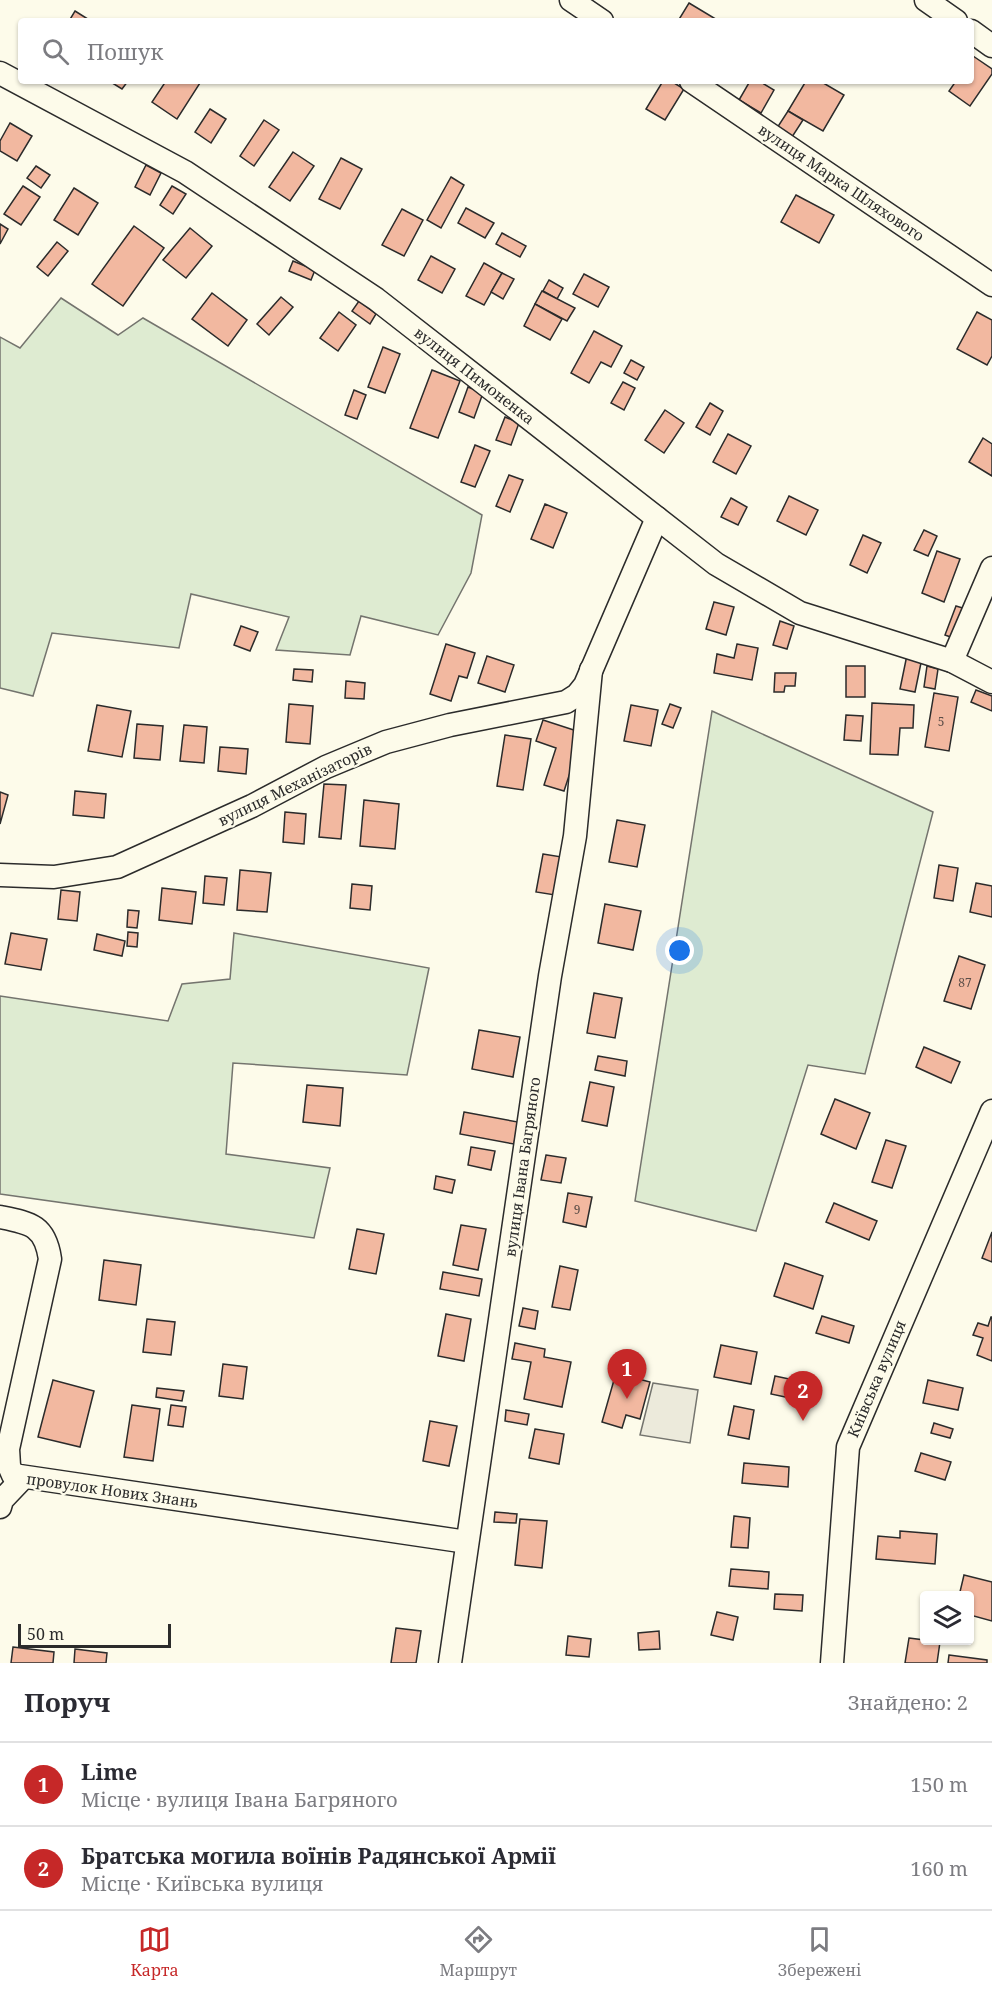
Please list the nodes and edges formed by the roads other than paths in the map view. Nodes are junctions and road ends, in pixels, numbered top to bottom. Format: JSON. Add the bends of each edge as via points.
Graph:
{"nodes":[{"id":1,"x":571,"y":0,"type":"edge"},
{"id":2,"x":926,"y":0,"type":"edge"},
{"id":3,"x":598,"y":18,"type":"edge"},
{"id":4,"x":953,"y":18,"type":"edge"},
{"id":5,"x":974,"y":33,"type":"edge"},
{"id":6,"x":992,"y":46,"type":"edge"},
{"id":7,"x":0,"y":74,"type":"edge"},
{"id":8,"x":18,"y":84,"type":"edge"},
{"id":9,"x":19,"y":84,"type":"edge"},
{"id":10,"x":695,"y":84,"type":"edge"},
{"id":11,"x":992,"y":285,"type":"edge"},
{"id":12,"x":657,"y":518,"type":"junction"},
{"id":13,"x":992,"y":568,"type":"edge"},
{"id":14,"x":952,"y":661,"type":"junction"},
{"id":15,"x":591,"y":670,"type":"junction"},
{"id":16,"x":992,"y":682,"type":"edge"},
{"id":17,"x":548,"y":707,"type":"junction"},
{"id":18,"x":585,"y":720,"type":"junction"},
{"id":19,"x":0,"y":875,"type":"edge"},
{"id":20,"x":992,"y":1111,"type":"edge"},
{"id":21,"x":983,"y":1156,"type":"edge"},
{"id":22,"x":0,"y":1217,"type":"edge"},
{"id":23,"x":22,"y":1479,"type":"junction"},
{"id":24,"x":0,"y":1507,"type":"edge"},
{"id":25,"x":467,"y":1542,"type":"junction"},
{"id":26,"x":450,"y":1663,"type":"edge"},
{"id":27,"x":832,"y":1663,"type":"edge"}],
"edges":[{"from":1,"to":3,"type":"street"},
{"from":2,"to":4,"type":"street"},
{"from":5,"to":6,"type":"street"},
{"from":7,"to":8,"type":"street","name":"вулиця Пимоненка"},
{"from":9,"to":12,"type":"street","name":"вулиця Пимоненка","via":[[185,172],[376,299]]},
{"from":10,"to":11,"type":"street","name":"вулиця Марка Шляхового"},
{"from":12,"to":14,"type":"street","name":"вулиця Пимоненка","via":[[716,564],[800,613]]},
{"from":12,"to":15,"type":"street","name":"вулиця Механізаторів"},
{"from":13,"to":14,"type":"street"},
{"from":14,"to":16,"type":"street","name":"вулиця Пимоненка"},
{"from":15,"to":17,"type":"street","name":"вулиця Механізаторів","via":[[577,695]]},
{"from":15,"to":18,"type":"street","name":"вулиця Івана Багряного"},
{"from":17,"to":18,"type":"street","via":[[574,707],[582,711]]},
{"from":17,"to":19,"type":"street","name":"вулиця Механізаторів","via":[[417,733],[355,754],[117,867],[54,877]]},
{"from":18,"to":25,"type":"street","name":"вулиця Івана Багряного","via":[[575,836],[550,976]]},
{"from":20,"to":21,"type":"street","name":"Київська вулиця"},
{"from":21,"to":27,"type":"street","name":"Київська вулиця","via":[[848,1447]]},
{"from":22,"to":23,"type":"street","name":"провулок Нових Знань","via":[[26,1222],[38,1229],[48,1244],[50,1259],[8,1449],[9,1466]]},
{"from":23,"to":24,"type":"street"},
{"from":23,"to":25,"type":"street","name":"провулок Нових Знань"},
{"from":25,"to":26,"type":"street","name":"вулиця Івана Багряного"}]}
